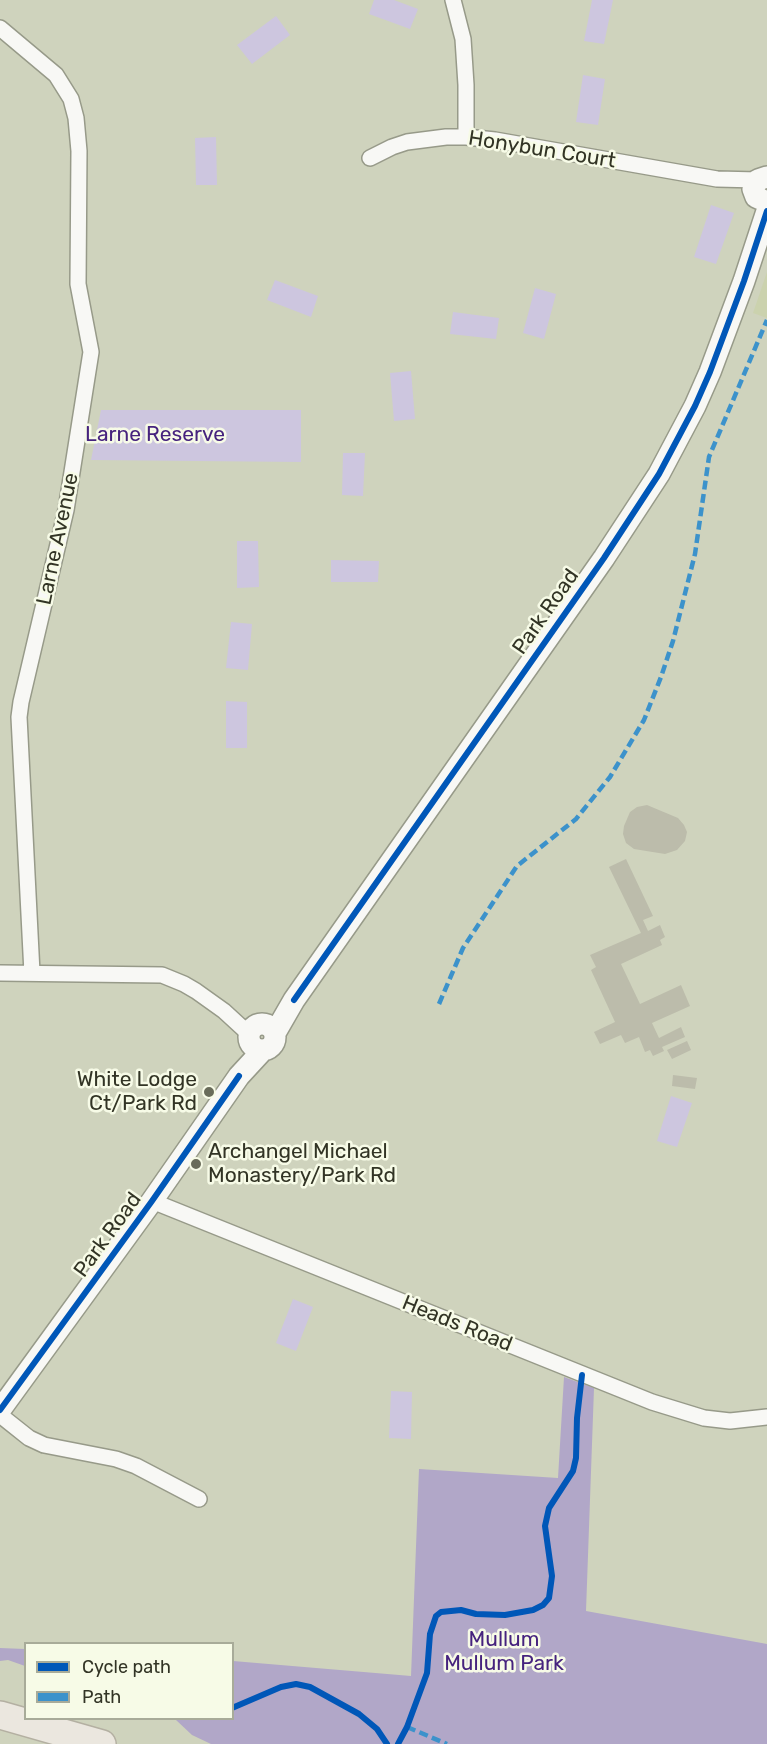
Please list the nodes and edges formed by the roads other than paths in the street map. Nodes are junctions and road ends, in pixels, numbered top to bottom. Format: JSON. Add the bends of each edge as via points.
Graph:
{"nodes":[{"id":1,"x":453,"y":0,"type":"edge"},
{"id":2,"x":0,"y":28,"type":"edge"},
{"id":3,"x":466,"y":137,"type":"junction"},
{"id":4,"x":370,"y":158,"type":"dead end"},
{"id":5,"x":762,"y":192,"type":"edge"},
{"id":6,"x":0,"y":973,"type":"edge"},
{"id":7,"x":32,"y":974,"type":"junction"},
{"id":8,"x":260,"y":1035,"type":"junction"},
{"id":9,"x":152,"y":1201,"type":"junction"},
{"id":10,"x":0,"y":1410,"type":"edge"},
{"id":11,"x":0,"y":1415,"type":"edge"},
{"id":12,"x":767,"y":1417,"type":"edge"},
{"id":13,"x":199,"y":1499,"type":"dead end"},
{"id":14,"x":0,"y":1715,"type":"edge"},
{"id":15,"x":102,"y":1744,"type":"edge"}],
"edges":[{"from":1,"to":3,"type":"street","via":[[463,39]]},
{"from":2,"to":7,"type":"street","name":"Larne Avenue","via":[[56,75],[71,99],[79,151],[78,284],[91,352],[66,510],[19,717]]},
{"from":3,"to":4,"type":"street","name":"Honybun Court","via":[[407,142]]},
{"from":3,"to":5,"type":"street","name":"Honybun Court","via":[[717,179]]},
{"from":5,"to":8,"type":"street","name":"Park Road","via":[[744,281],[710,372],[659,474],[294,1000]]},
{"from":6,"to":7,"type":"street"},
{"from":7,"to":8,"type":"street","via":[[162,975],[184,984]]},
{"from":8,"to":9,"type":"street","name":"Park Road","via":[[239,1076]]},
{"from":9,"to":10,"type":"street","name":"Park Road"},
{"from":9,"to":12,"type":"street","name":"Heads Road","via":[[652,1402],[704,1418]]},
{"from":11,"to":13,"type":"street","via":[[44,1445],[116,1459]]},
{"from":14,"to":15,"type":"highway"}]}
